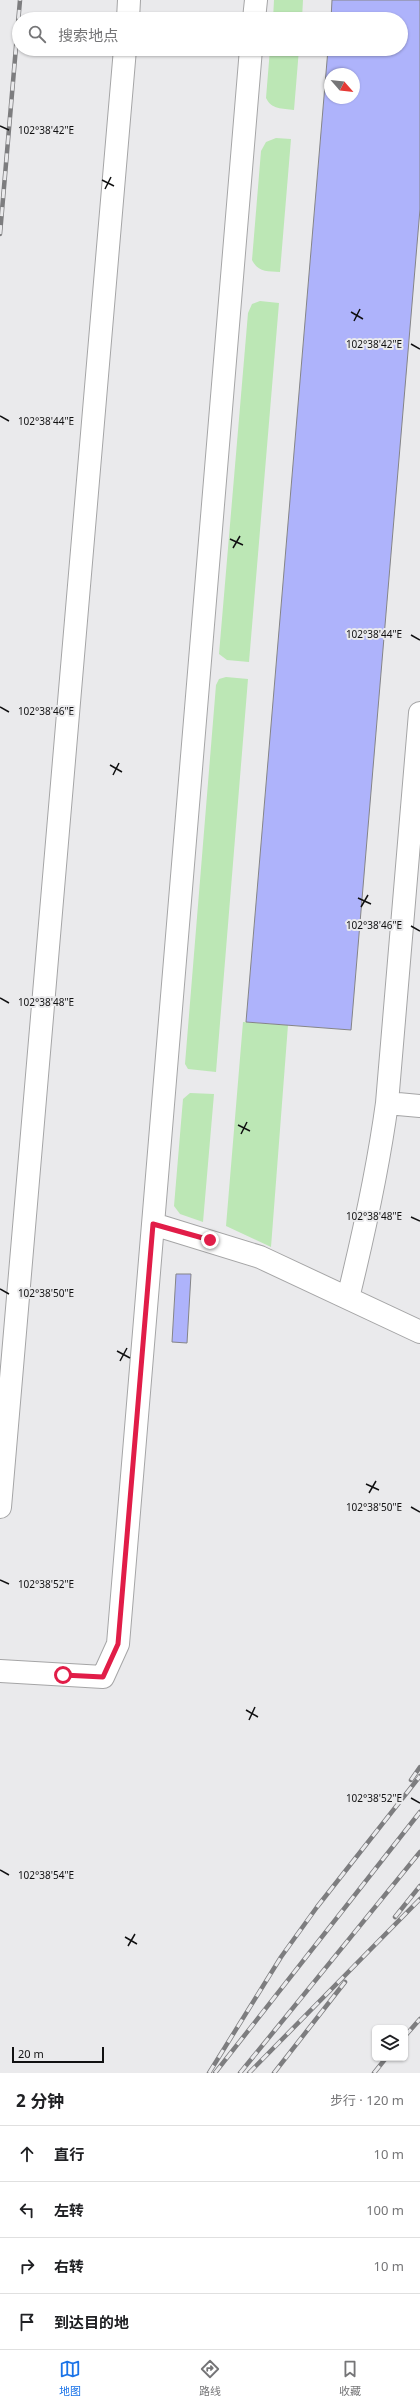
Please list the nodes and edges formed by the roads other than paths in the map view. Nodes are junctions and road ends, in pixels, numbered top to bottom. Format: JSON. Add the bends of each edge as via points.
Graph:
{"nodes":[{"id":1,"x":129,"y":0,"type":"edge"},
{"id":2,"x":256,"y":0,"type":"edge"},
{"id":3,"x":128,"y":12,"type":"edge"},
{"id":4,"x":255,"y":12,"type":"edge"},
{"id":5,"x":124,"y":56,"type":"edge"},
{"id":6,"x":250,"y":56,"type":"edge"},
{"id":7,"x":420,"y":713,"type":"edge"},
{"id":8,"x":387,"y":1103,"type":"junction"},
{"id":9,"x":420,"y":1106,"type":"edge"},
{"id":10,"x":153,"y":1224,"type":"junction"},
{"id":11,"x":348,"y":1298,"type":"junction"},
{"id":12,"x":420,"y":1332,"type":"edge"},
{"id":13,"x":0,"y":1507,"type":"edge"},
{"id":14,"x":0,"y":1671,"type":"edge"}],
"edges":[{"from":1,"to":3,"type":"lane"},
{"from":2,"to":4,"type":"lane"},
{"from":5,"to":13,"type":"lane"},
{"from":6,"to":10,"type":"lane"},
{"from":7,"to":8,"type":"lane"},
{"from":8,"to":9,"type":"lane"},
{"from":8,"to":11,"type":"lane","via":[[366,1228]]},
{"from":10,"to":11,"type":"lane","via":[[260,1257]]},
{"from":10,"to":14,"type":"lane","via":[[118,1644],[103,1677]]},
{"from":11,"to":12,"type":"lane"}]}
